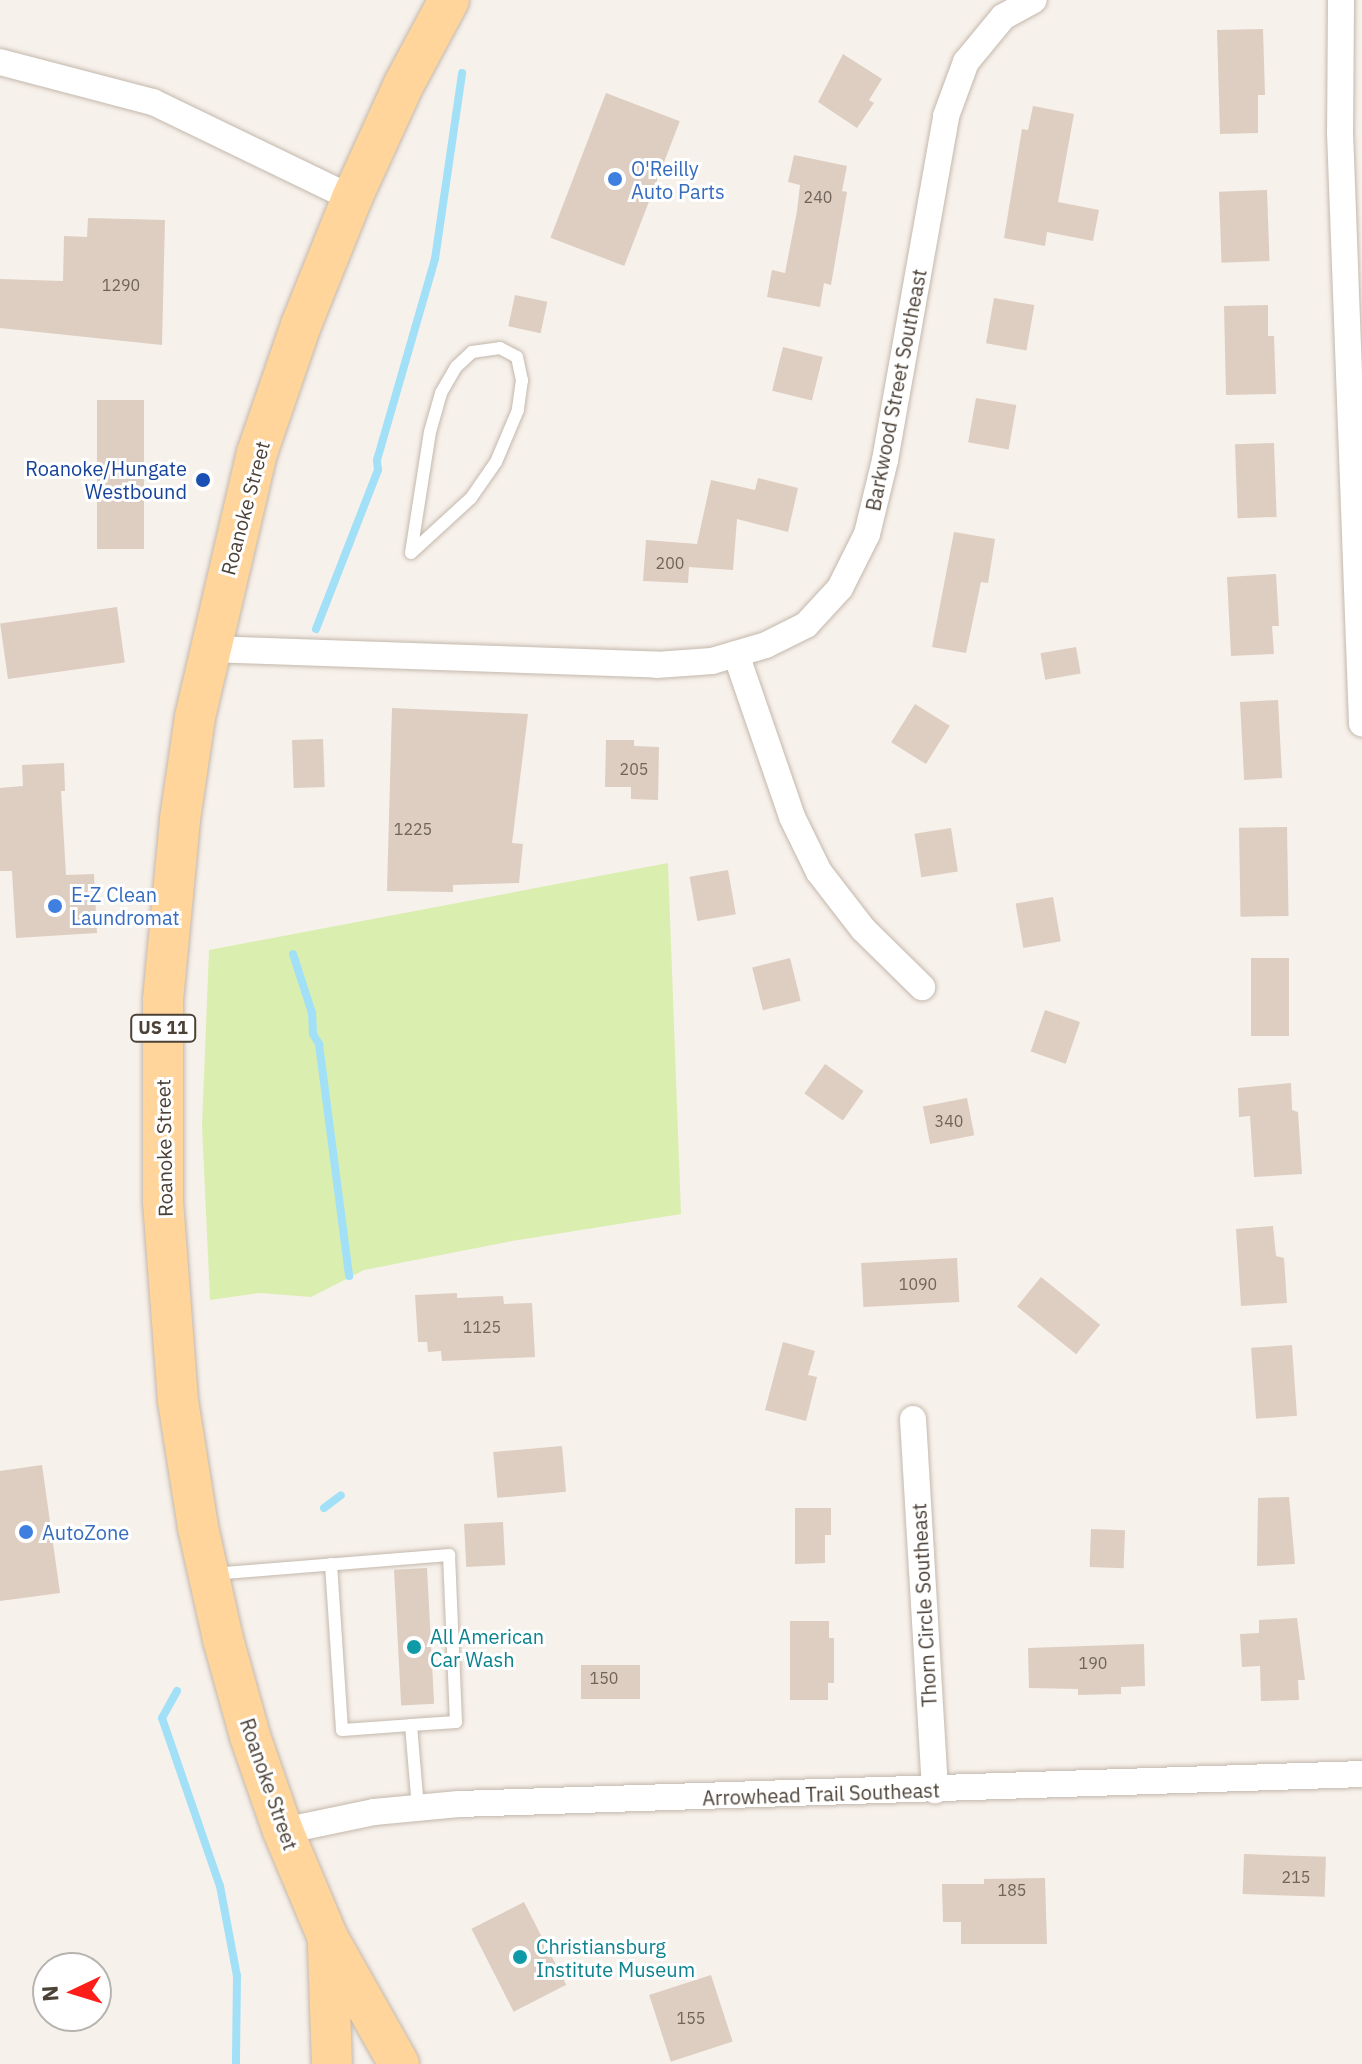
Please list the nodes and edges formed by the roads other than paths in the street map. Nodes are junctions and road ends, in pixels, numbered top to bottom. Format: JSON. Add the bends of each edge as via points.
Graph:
{"nodes":[{"id":1,"x":449,"y":0,"type":"edge"},
{"id":2,"x":1034,"y":0,"type":"edge"},
{"id":3,"x":1341,"y":0,"type":"edge"},
{"id":4,"x":0,"y":62,"type":"edge"},
{"id":5,"x":352,"y":198,"type":"junction"},
{"id":6,"x":411,"y":553,"type":"joint"},
{"id":7,"x":209,"y":649,"type":"junction"},
{"id":8,"x":736,"y":654,"type":"junction"},
{"id":9,"x":1362,"y":724,"type":"edge"},
{"id":10,"x":922,"y":987,"type":"dead end"},
{"id":11,"x":913,"y":1419,"type":"dead end"},
{"id":12,"x":331,"y":1564,"type":"junction"},
{"id":13,"x":209,"y":1574,"type":"junction"},
{"id":14,"x":411,"y":1725,"type":"junction"},
{"id":15,"x":1362,"y":1774,"type":"edge"},
{"id":16,"x":935,"y":1790,"type":"junction"},
{"id":17,"x":418,"y":1808,"type":"junction"},
{"id":18,"x":283,"y":1831,"type":"junction"},
{"id":19,"x":328,"y":1938,"type":"junction"},
{"id":20,"x":332,"y":2064,"type":"edge"},
{"id":21,"x":399,"y":2064,"type":"edge"}],
"edges":[{"from":1,"to":5,"type":"main road","name":"Roanoke Street","number":"US 11"},
{"from":2,"to":8,"type":"street","name":"Barkwood Street Southeast","via":[[1003,17],[966,62],[946,116],[867,534],[840,588],[806,625]]},
{"from":3,"to":9,"type":"street","via":[[1340,132]]},
{"from":4,"to":5,"type":"street","via":[[153,102]]},
{"from":5,"to":7,"type":"main road","name":"Roanoke Street","number":"US 11","via":[[257,453]]},
{"from":6,"to":6,"type":"lane","via":[[441,393],[472,352],[500,348],[517,357],[522,380],[518,410],[496,462],[471,498]]},
{"from":7,"to":8,"type":"street","name":"Barkwood Street Southeast","via":[[656,665]]},
{"from":7,"to":13,"type":"main road","name":"Roanoke Street","number":"US 11","via":[[183,793],[163,1000],[163,1202],[178,1401]]},
{"from":8,"to":10,"type":"street","via":[[792,817],[819,872],[863,929]]},
{"from":11,"to":16,"type":"street","name":"Thorn Circle Southeast"},
{"from":12,"to":13,"type":"lane"},
{"from":12,"to":14,"type":"lane","via":[[342,1730]]},
{"from":12,"to":14,"type":"lane","via":[[449,1555],[456,1722]]},
{"from":13,"to":18,"type":"main road","name":"Roanoke Street","number":"US 11","via":[[250,1736]]},
{"from":14,"to":17,"type":"lane"},
{"from":15,"to":16,"type":"street","name":"Arrowhead Trail Southeast"},
{"from":16,"to":17,"type":"street","name":"Arrowhead Trail Southeast"},
{"from":17,"to":18,"type":"street","name":"Arrowhead Trail Southeast"},
{"from":18,"to":19,"type":"main road","name":"Roanoke Street","number":"US 11"},
{"from":19,"to":20,"type":"main road"},
{"from":19,"to":21,"type":"main road","name":"Roanoke Street","number":"US 11"}]}
